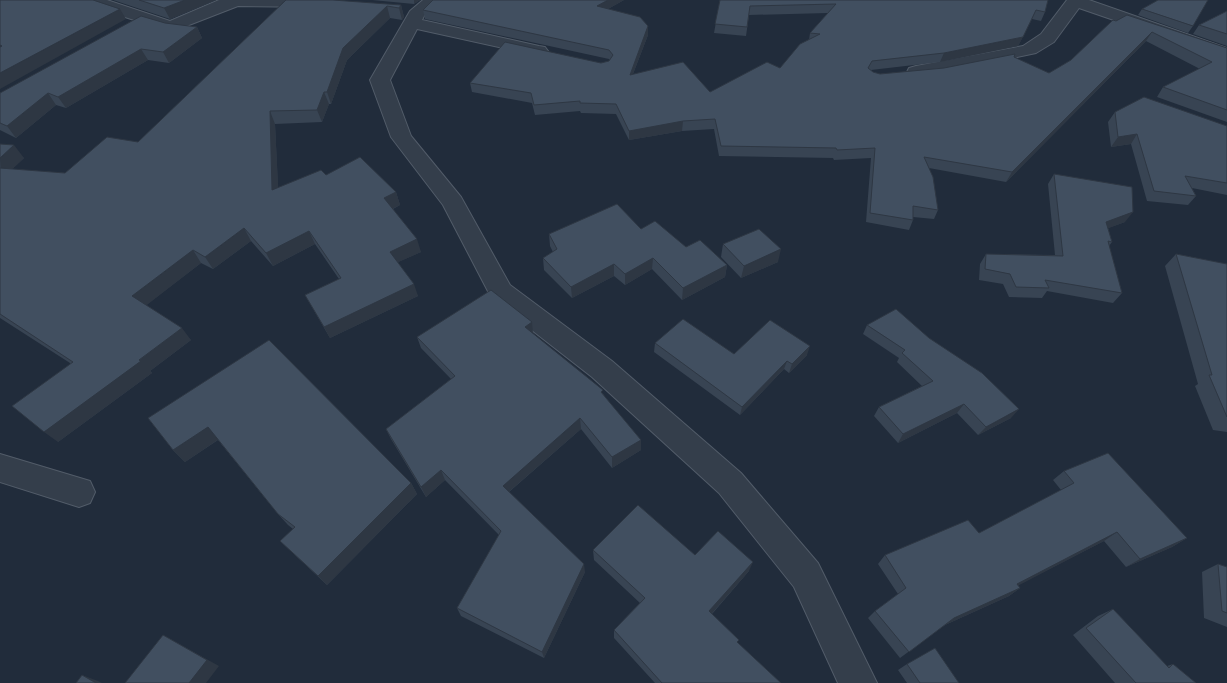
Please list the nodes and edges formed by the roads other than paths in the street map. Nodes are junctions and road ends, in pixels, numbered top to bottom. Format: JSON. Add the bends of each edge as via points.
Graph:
{"nodes":[{"id":1,"x":91,"y":0,"type":"edge"},
{"id":2,"x":1067,"y":3,"type":"edge"},
{"id":3,"x":340,"y":4,"type":"edge"},
{"id":4,"x":416,"y":11,"type":"edge"},
{"id":5,"x":146,"y":18,"type":"junction"},
{"id":6,"x":120,"y":32,"type":"edge"},
{"id":7,"x":554,"y":54,"type":"edge"},
{"id":8,"x":1227,"y":54,"type":"edge"},
{"id":9,"x":895,"y":74,"type":"edge"},
{"id":10,"x":0,"y":468,"type":"edge"},
{"id":11,"x":79,"y":492,"type":"dead end"},
{"id":12,"x":858,"y":683,"type":"edge"}],
"edges":[{"from":1,"to":5,"type":"street"},
{"from":2,"to":8,"type":"street"},
{"from":2,"to":9,"type":"street","via":[[1044,41],[1024,53],[940,70]]},
{"from":3,"to":5,"type":"street","via":[[226,2],[171,27]]},
{"from":4,"to":7,"type":"street"},
{"from":4,"to":12,"type":"street","via":[[380,80],[386,102],[401,137],[453,202],[501,292],[602,369],[730,483],[806,575]]},
{"from":5,"to":6,"type":"street"},
{"from":10,"to":11,"type":"street"}]}
